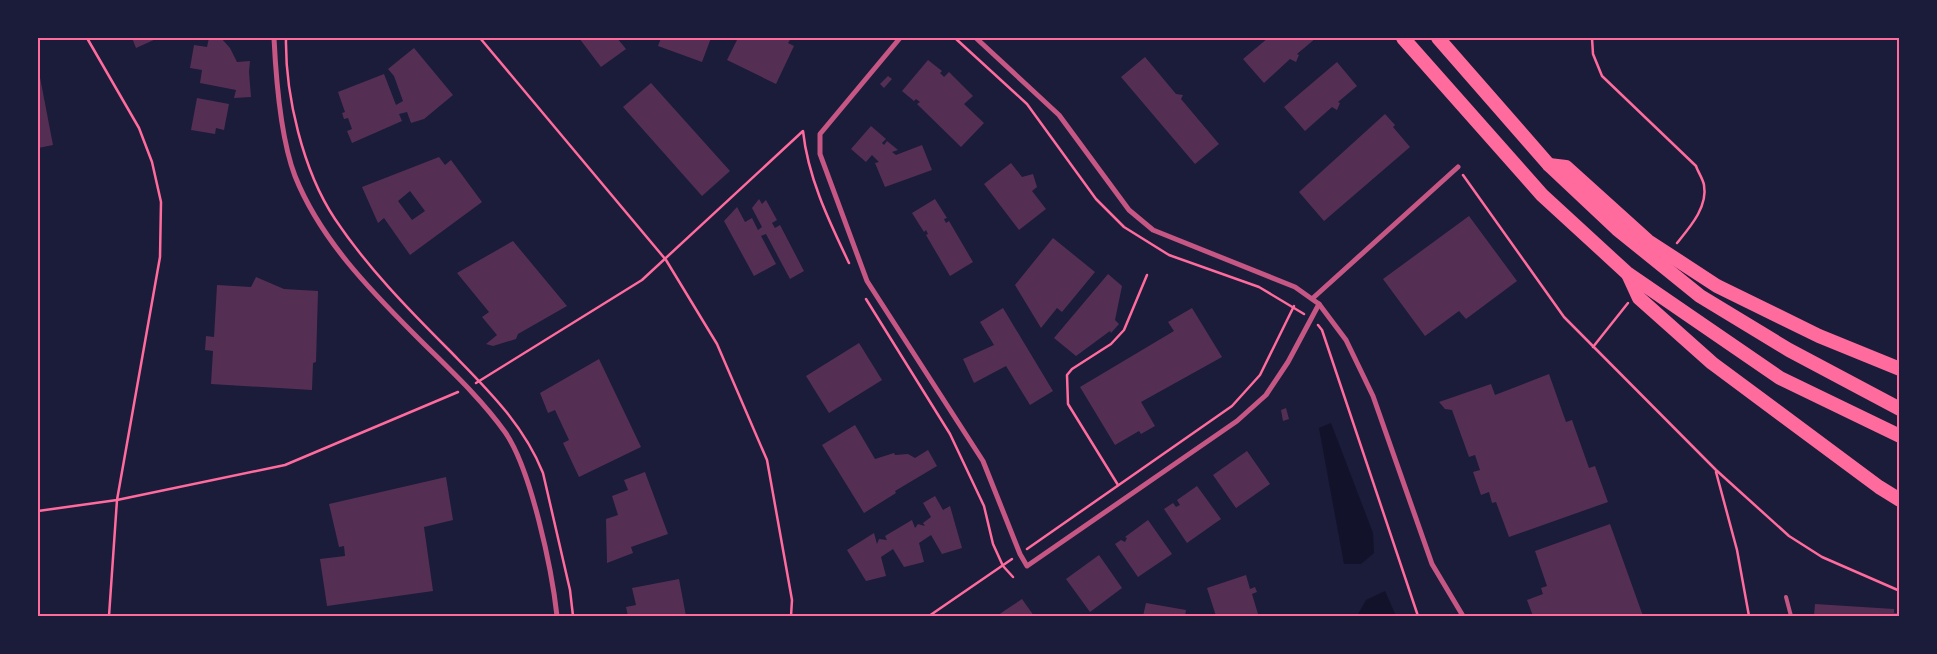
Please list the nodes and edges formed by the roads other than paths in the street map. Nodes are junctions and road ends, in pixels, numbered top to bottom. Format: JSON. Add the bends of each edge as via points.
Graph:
{"nodes":[{"id":1,"x":274,"y":38,"type":"edge"},
{"id":2,"x":900,"y":38,"type":"edge"},
{"id":3,"x":976,"y":38,"type":"edge"},
{"id":4,"x":1403,"y":38,"type":"edge"},
{"id":5,"x":1438,"y":38,"type":"edge"},
{"id":6,"x":1549,"y":164,"type":"junction"},
{"id":7,"x":1458,"y":167,"type":"road end"},
{"id":8,"x":1627,"y":273,"type":"junction"},
{"id":9,"x":1314,"y":298,"type":"junction"},
{"id":10,"x":1319,"y":304,"type":"junction"},
{"id":11,"x":1900,"y":369,"type":"edge"},
{"id":12,"x":1900,"y":408,"type":"edge"},
{"id":13,"x":1900,"y":436,"type":"edge"},
{"id":14,"x":1900,"y":500,"type":"edge"},
{"id":15,"x":1786,"y":597,"type":"dead end"},
{"id":16,"x":557,"y":616,"type":"edge"},
{"id":17,"x":1463,"y":616,"type":"edge"},
{"id":18,"x":1791,"y":616,"type":"edge"}],
"edges":[{"from":1,"to":16,"type":"street","via":[[283,126],[294,175],[325,235],[381,301],[468,388],[506,433],[526,478]]},
{"from":2,"to":10,"type":"street","via":[[820,134],[820,154],[868,280],[984,461],[1027,566],[1237,421],[1266,394],[1288,362]]},
{"from":3,"to":9,"type":"street","via":[[1059,115],[1129,210],[1153,230],[1295,287]]},
{"from":4,"to":8,"type":"highway","via":[[1542,195]]},
{"from":5,"to":6,"type":"highway"},
{"from":6,"to":11,"type":"highway","via":[[1566,168],[1648,241],[1717,286],[1819,336]]},
{"from":6,"to":12,"type":"highway","via":[[1617,229],[1700,296],[1806,360]]},
{"from":7,"to":9,"type":"street"},
{"from":8,"to":13,"type":"highway","via":[[1780,378]]},
{"from":8,"to":14,"type":"highway","via":[[1639,298],[1712,363]]},
{"from":9,"to":10,"type":"street"},
{"from":10,"to":17,"type":"street","via":[[1346,340],[1374,396],[1432,564]]},
{"from":15,"to":18,"type":"lane"}]}
